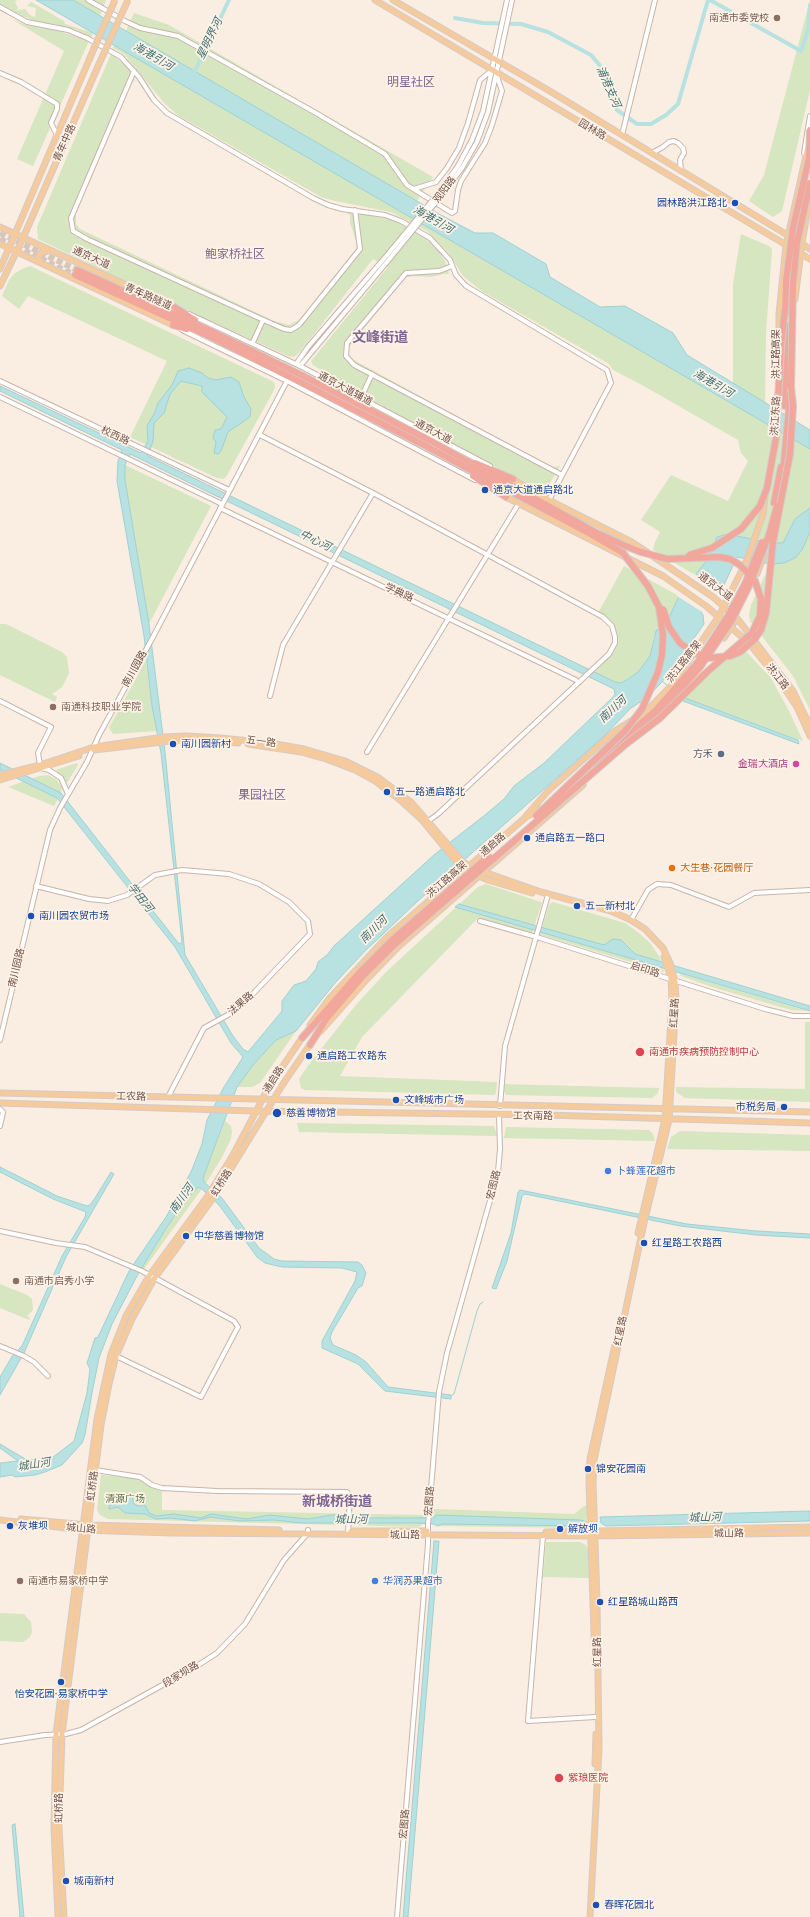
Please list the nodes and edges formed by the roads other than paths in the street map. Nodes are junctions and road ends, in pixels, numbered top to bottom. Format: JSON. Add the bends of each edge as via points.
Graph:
{"nodes":[{"id":1,"x":88,"y":0,"type":"edge"},
{"id":2,"x":115,"y":0,"type":"edge"},
{"id":3,"x":128,"y":0,"type":"edge"},
{"id":4,"x":375,"y":0,"type":"edge"},
{"id":5,"x":393,"y":0,"type":"edge"},
{"id":6,"x":507,"y":0,"type":"edge"},
{"id":7,"x":512,"y":0,"type":"edge"},
{"id":8,"x":655,"y":0,"type":"edge"},
{"id":9,"x":0,"y":7,"type":"edge"},
{"id":10,"x":496,"y":61,"type":"junction"},
{"id":11,"x":134,"y":71,"type":"junction"},
{"id":12,"x":494,"y":72,"type":"junction"},
{"id":13,"x":0,"y":73,"type":"edge"},
{"id":14,"x":810,"y":116,"type":"edge"},
{"id":15,"x":810,"y":130,"type":"edge"},
{"id":16,"x":622,"y":135,"type":"junction"},
{"id":17,"x":57,"y":136,"type":"junction"},
{"id":18,"x":810,"y":137,"type":"edge"},
{"id":19,"x":652,"y":153,"type":"junction"},
{"id":20,"x":809,"y":157,"type":"edge"},
{"id":21,"x":803,"y":168,"type":"junction"},
{"id":22,"x":681,"y":171,"type":"junction"},
{"id":23,"x":810,"y":183,"type":"edge"},
{"id":24,"x":414,"y":189,"type":"junction"},
{"id":25,"x":810,"y":197,"type":"edge"},
{"id":26,"x":355,"y":210,"type":"junction"},
{"id":27,"x":0,"y":227,"type":"edge"},
{"id":28,"x":16,"y":234,"type":"junction"},
{"id":29,"x":787,"y":235,"type":"junction"},
{"id":30,"x":23,"y":238,"type":"junction"},
{"id":31,"x":802,"y":243,"type":"junction"},
{"id":32,"x":0,"y":244,"type":"edge"},
{"id":33,"x":786,"y":245,"type":"junction"},
{"id":34,"x":10,"y":249,"type":"junction"},
{"id":35,"x":810,"y":249,"type":"edge"},
{"id":36,"x":50,"y":251,"type":"junction"},
{"id":37,"x":16,"y":252,"type":"junction"},
{"id":38,"x":801,"y":254,"type":"junction"},
{"id":39,"x":810,"y":259,"type":"edge"},
{"id":40,"x":42,"y":263,"type":"junction"},
{"id":41,"x":452,"y":266,"type":"junction"},
{"id":42,"x":0,"y":269,"type":"edge"},
{"id":43,"x":76,"y":273,"type":"tunnel mouth"},
{"id":44,"x":0,"y":286,"type":"edge"},
{"id":45,"x":174,"y":307,"type":"junction"},
{"id":46,"x":785,"y":310,"type":"junction"},
{"id":47,"x":263,"y":320,"type":"junction"},
{"id":48,"x":173,"y":325,"type":"junction"},
{"id":49,"x":213,"y":335,"type":"junction"},
{"id":50,"x":253,"y":342,"type":"junction"},
{"id":51,"x":298,"y":365,"type":"junction"},
{"id":52,"x":372,"y":374,"type":"junction"},
{"id":53,"x":287,"y":381,"type":"junction"},
{"id":54,"x":0,"y":382,"type":"edge"},
{"id":55,"x":791,"y":387,"type":"junction"},
{"id":56,"x":0,"y":397,"type":"edge"},
{"id":57,"x":361,"y":398,"type":"junction"},
{"id":58,"x":260,"y":435,"type":"junction"},
{"id":59,"x":431,"y":441,"type":"junction"},
{"id":60,"x":426,"y":446,"type":"junction"},
{"id":61,"x":562,"y":475,"type":"junction"},
{"id":62,"x":513,"y":479,"type":"junction"},
{"id":63,"x":506,"y":487,"type":"junction"},
{"id":64,"x":228,"y":492,"type":"junction"},
{"id":65,"x":373,"y":493,"type":"junction"},
{"id":66,"x":506,"y":497,"type":"junction"},
{"id":67,"x":549,"y":500,"type":"junction"},
{"id":68,"x":519,"y":503,"type":"junction"},
{"id":69,"x":222,"y":505,"type":"junction"},
{"id":70,"x":641,"y":552,"type":"junction"},
{"id":71,"x":623,"y":554,"type":"junction"},
{"id":72,"x":488,"y":555,"type":"junction"},
{"id":73,"x":331,"y":561,"type":"junction"},
{"id":74,"x":724,"y":607,"type":"junction"},
{"id":75,"x":719,"y":616,"type":"junction"},
{"id":76,"x":736,"y":617,"type":"junction"},
{"id":77,"x":451,"y":618,"type":"junction"},
{"id":78,"x":731,"y":627,"type":"junction"},
{"id":79,"x":576,"y":680,"type":"dead end"},
{"id":80,"x":270,"y":696,"type":"dead end"},
{"id":81,"x":0,"y":701,"type":"edge"},
{"id":82,"x":649,"y":710,"type":"junction"},
{"id":83,"x":810,"y":726,"type":"edge"},
{"id":84,"x":810,"y":736,"type":"edge"},
{"id":85,"x":626,"y":744,"type":"junction"},
{"id":86,"x":93,"y":749,"type":"junction"},
{"id":87,"x":367,"y":752,"type":"dead end"},
{"id":88,"x":41,"y":767,"type":"junction"},
{"id":89,"x":22,"y":771,"type":"junction"},
{"id":90,"x":2,"y":775,"type":"edge"},
{"id":91,"x":0,"y":780,"type":"edge"},
{"id":92,"x":67,"y":796,"type":"junction"},
{"id":93,"x":550,"y":804,"type":"junction"},
{"id":94,"x":526,"y":817,"type":"junction"},
{"id":95,"x":427,"y":823,"type":"junction"},
{"id":96,"x":467,"y":868,"type":"junction"},
{"id":97,"x":482,"y":874,"type":"junction"},
{"id":98,"x":36,"y":886,"type":"junction"},
{"id":99,"x":810,"y":890,"type":"edge"},
{"id":100,"x":548,"y":896,"type":"junction"},
{"id":101,"x":631,"y":920,"type":"junction"},
{"id":102,"x":480,"y":921,"type":"dead end"},
{"id":103,"x":536,"y":935,"type":"junction"},
{"id":104,"x":668,"y":961,"type":"junction"},
{"id":105,"x":361,"y":975,"type":"junction"},
{"id":106,"x":672,"y":977,"type":"junction"},
{"id":107,"x":810,"y":1016,"type":"edge"},
{"id":108,"x":302,"y":1038,"type":"junction"},
{"id":109,"x":0,"y":1040,"type":"edge"},
{"id":110,"x":310,"y":1045,"type":"junction"},
{"id":111,"x":0,"y":1093,"type":"edge"},
{"id":112,"x":168,"y":1097,"type":"junction"},
{"id":113,"x":261,"y":1100,"type":"junction"},
{"id":114,"x":273,"y":1100,"type":"junction"},
{"id":115,"x":0,"y":1103,"type":"edge"},
{"id":116,"x":500,"y":1106,"type":"junction"},
{"id":117,"x":0,"y":1109,"type":"edge"},
{"id":118,"x":667,"y":1109,"type":"junction"},
{"id":119,"x":255,"y":1111,"type":"junction"},
{"id":120,"x":266,"y":1111,"type":"junction"},
{"id":121,"x":810,"y":1112,"type":"edge"},
{"id":122,"x":499,"y":1116,"type":"junction"},
{"id":123,"x":667,"y":1119,"type":"junction"},
{"id":124,"x":810,"y":1123,"type":"edge"},
{"id":125,"x":0,"y":1126,"type":"edge"},
{"id":126,"x":215,"y":1189,"type":"junction"},
{"id":127,"x":209,"y":1199,"type":"junction"},
{"id":128,"x":0,"y":1231,"type":"edge"},
{"id":129,"x":149,"y":1276,"type":"junction"},
{"id":130,"x":154,"y":1279,"type":"junction"},
{"id":131,"x":0,"y":1346,"type":"edge"},
{"id":132,"x":116,"y":1356,"type":"junction"},
{"id":133,"x":48,"y":1376,"type":"dead end"},
{"id":134,"x":95,"y":1470,"type":"junction"},
{"id":135,"x":0,"y":1518,"type":"edge"},
{"id":136,"x":810,"y":1526,"type":"edge"},
{"id":137,"x":85,"y":1528,"type":"junction"},
{"id":138,"x":308,"y":1532,"type":"junction"},
{"id":139,"x":348,"y":1533,"type":"junction"},
{"id":140,"x":429,"y":1533,"type":"junction"},
{"id":141,"x":810,"y":1533,"type":"edge"},
{"id":142,"x":593,"y":1534,"type":"junction"},
{"id":143,"x":543,"y":1536,"type":"junction"},
{"id":144,"x":595,"y":1717,"type":"junction"},
{"id":145,"x":59,"y":1734,"type":"junction"},
{"id":146,"x":0,"y":1742,"type":"edge"},
{"id":147,"x":58,"y":1917,"type":"edge"},
{"id":148,"x":64,"y":1917,"type":"edge"},
{"id":149,"x":397,"y":1917,"type":"edge"},
{"id":150,"x":587,"y":1917,"type":"edge"},
{"id":151,"x":590,"y":1917,"type":"edge"}],
"edges":[{"from":1,"to":24,"type":"street","via":[[140,28],[178,36],[316,113],[385,154],[399,176]]},
{"from":2,"to":17,"type":"main road","name":"青年中路","bridge":true},
{"from":3,"to":30,"type":"main road","name":"青年中路","bridge":true},
{"from":4,"to":12,"type":"main road","name":"园林路"},
{"from":5,"to":10,"type":"main road","name":"园林路"},
{"from":6,"to":10,"type":"street","name":"观阳路"},
{"from":7,"to":10,"type":"street","name":"观阳路"},
{"from":8,"to":16,"type":"street"},
{"from":9,"to":11,"type":"street","via":[[27,22],[68,30],[87,38],[121,57]]},
{"from":10,"to":12,"type":"street","name":"观阳路"},
{"from":10,"to":16,"type":"main road","name":"园林路"},
{"from":11,"to":26,"type":"street","via":[[154,100],[167,113],[313,198],[342,209]]},
{"from":11,"to":47,"type":"street","via":[[71,218],[73,231]]},
{"from":12,"to":24,"type":"street","via":[[480,80],[459,148],[447,168],[436,182]]},
{"from":12,"to":24,"type":"street","via":[[502,91],[485,143],[461,181],[456,211],[452,213]]},
{"from":12,"to":33,"type":"main road","name":"园林路"},
{"from":12,"to":51,"type":"street","name":"观阳路","bridge":true,"via":[[488,112],[477,142],[390,255]]},
{"from":13,"to":17,"type":"street","via":[[21,82],[57,104],[51,122]]},
{"from":14,"to":21,"type":"street"},
{"from":15,"to":20,"type":"highway","name":"洪江路高架","bridge":true},
{"from":16,"to":19,"type":"main road","name":"园林路"},
{"from":17,"to":28,"type":"main road","name":"青年中路"},
{"from":18,"to":21,"type":"main road","name":"洪江东路"},
{"from":19,"to":22,"type":"main road","name":"园林路"},
{"from":19,"to":22,"type":"street","via":[[669,142],[678,143],[684,153],[680,160]]},
{"from":20,"to":46,"type":"highway","name":"洪江路高架","bridge":true,"via":[[789,252]]},
{"from":21,"to":29,"type":"main road","name":"洪江东路"},
{"from":22,"to":29,"type":"main road","name":"园林路"},
{"from":23,"to":55,"type":"highway","name":"洪江路高架","bridge":true,"via":[[798,238],[794,276]]},
{"from":25,"to":31,"type":"main road","name":"洪江东路"},
{"from":26,"to":41,"type":"street","via":[[385,215],[401,221],[430,238]]},
{"from":26,"to":47,"type":"street","via":[[360,249],[300,325],[291,330]]},
{"from":27,"to":28,"type":"main road","name":"通京大道"},
{"from":28,"to":30,"type":"main road","name":"通京大道"},
{"from":28,"to":34,"type":"main road","name":"青年中路"},
{"from":29,"to":31,"type":"main road","name":"园林路"},
{"from":29,"to":33,"type":"main road","name":"洪江东路"},
{"from":30,"to":36,"type":"main road","name":"通京大道"},
{"from":30,"to":37,"type":"main road","name":"青年中路"},
{"from":31,"to":35,"type":"main road","name":"园林路"},
{"from":31,"to":38,"type":"main road","name":"洪江东路"},
{"from":32,"to":34,"type":"main road"},
{"from":33,"to":38,"type":"main road","name":"园林路"},
{"from":33,"to":74,"type":"main road","name":"洪江东路","bridge":true,"via":[[779,314],[775,436],[763,514],[747,560]]},
{"from":34,"to":37,"type":"main road"},
{"from":34,"to":42,"type":"main road","name":"青年中路"},
{"from":36,"to":40,"type":"main road","via":[[39,254]]},
{"from":36,"to":45,"type":"main road","name":"通京大道"},
{"from":37,"to":40,"type":"main road"},
{"from":37,"to":44,"type":"main road","name":"青年中路"},
{"from":38,"to":39,"type":"main road","name":"园林路"},
{"from":38,"to":76,"type":"main road","name":"洪江东路","bridge":true,"via":[[794,316],[790,441],[782,494],[761,564]]},
{"from":40,"to":48,"type":"main road"},
{"from":41,"to":52,"type":"street","via":[[438,271],[406,273],[348,343],[346,350],[349,361]]},
{"from":41,"to":61,"type":"street","via":[[466,286],[607,370],[611,383]]},
{"from":43,"to":49,"type":"highway","name":"青年路隧道"},
{"from":45,"to":49,"type":"highway"},
{"from":45,"to":50,"type":"street","name":"通京大道辅道"},
{"from":46,"to":70,"type":"highway","bridge":true,"via":[[774,459],[768,488],[760,506],[741,529],[712,548],[680,556]]},
{"from":46,"to":93,"type":"highway","name":"洪江路高架","bridge":true,"via":[[785,405],[781,464],[766,534],[745,584],[710,645],[679,685],[656,710]]},
{"from":47,"to":50,"type":"street"},
{"from":48,"to":49,"type":"highway"},
{"from":48,"to":53,"type":"street","name":"通京大道辅道"},
{"from":49,"to":59,"type":"highway","name":"通京大道"},
{"from":49,"to":60,"type":"highway","name":"通京大道"},
{"from":50,"to":51,"type":"street","name":"通京大道辅道"},
{"from":51,"to":57,"type":"street","name":"通京大道辅道"},
{"from":52,"to":57,"type":"street"},
{"from":52,"to":61,"type":"street"},
{"from":53,"to":58,"type":"street","name":"南川园路"},
{"from":53,"to":66,"type":"street","name":"通京大道辅道"},
{"from":54,"to":64,"type":"street","name":"校西路"},
{"from":55,"to":71,"type":"highway","bridge":true,"via":[[793,406],[790,454],[773,542],[766,613],[761,630],[749,646],[730,656],[716,658],[686,649],[673,635],[649,581]]},
{"from":55,"to":85,"type":"highway","name":"洪江路高架","bridge":true,"via":[[786,454],[780,492],[769,535],[750,586],[732,620],[700,667],[667,705]]},
{"from":56,"to":69,"type":"street","name":"校西路"},
{"from":57,"to":62,"type":"street","name":"通京大道辅道"},
{"from":58,"to":64,"type":"street","name":"南川园路"},
{"from":58,"to":65,"type":"street"},
{"from":59,"to":62,"type":"highway"},
{"from":59,"to":63,"type":"highway","name":"通京大道"},
{"from":60,"to":63,"type":"highway","name":"通京大道"},
{"from":60,"to":66,"type":"highway"},
{"from":61,"to":67,"type":"street"},
{"from":62,"to":67,"type":"main road","name":"通京大道"},
{"from":63,"to":70,"type":"highway","name":"通京大道","via":[[613,541]]},
{"from":63,"to":71,"type":"highway","name":"通京大道"},
{"from":64,"to":69,"type":"street","name":"南川园路"},
{"from":65,"to":72,"type":"street"},
{"from":65,"to":73,"type":"street"},
{"from":66,"to":68,"type":"main road","name":"通京大道"},
{"from":67,"to":74,"type":"main road","name":"通京大道","via":[[630,541]]},
{"from":68,"to":72,"type":"street"},
{"from":68,"to":75,"type":"main road","name":"通京大道","via":[[663,576]]},
{"from":69,"to":73,"type":"street","name":"学典路"},
{"from":69,"to":86,"type":"street","name":"南川园路"},
{"from":70,"to":85,"type":"highway","bridge":true,"via":[[667,559],[713,556],[730,559],[752,575],[759,590],[761,607],[757,624],[745,640],[708,671],[660,718]]},
{"from":71,"to":93,"type":"highway","bridge":true,"via":[[648,586],[659,607],[663,634],[658,672],[642,709],[625,731]]},
{"from":72,"to":77,"type":"street"},
{"from":72,"to":95,"type":"street","via":[[603,617],[612,626],[616,637],[615,643],[602,661]]},
{"from":73,"to":77,"type":"street","name":"学典路"},
{"from":73,"to":80,"type":"street","via":[[283,645]]},
{"from":74,"to":75,"type":"main road","name":"洪江东路"},
{"from":74,"to":76,"type":"main road","name":"通京大道"},
{"from":75,"to":78,"type":"main road","name":"通京大道"},
{"from":75,"to":82,"type":"main road","name":"通启路","via":[[685,668]]},
{"from":76,"to":78,"type":"main road","name":"洪江东路"},
{"from":76,"to":83,"type":"main road","name":"洪江路","via":[[793,691]]},
{"from":77,"to":79,"type":"street","name":"学典路"},
{"from":77,"to":87,"type":"street"},
{"from":78,"to":84,"type":"main road","name":"洪江路","via":[[748,642],[788,690]]},
{"from":78,"to":97,"type":"main road","name":"通启路","via":[[702,669],[663,712]]},
{"from":81,"to":88,"type":"street","via":[[50,727],[38,753]]},
{"from":82,"to":94,"type":"main road","name":"通启路","via":[[540,810]]},
{"from":82,"to":94,"type":"main road","via":[[616,731],[539,799]]},
{"from":85,"to":105,"type":"highway","name":"洪江路高架","bridge":true},
{"from":86,"to":88,"type":"main road","name":"五一路"},
{"from":86,"to":92,"type":"street","name":"南川园路"},
{"from":86,"to":95,"type":"main road","name":"五一路","via":[[157,740],[188,739],[301,752],[326,759],[375,781]]},
{"from":88,"to":89,"type":"main road","name":"五一路"},
{"from":88,"to":92,"type":"street","via":[[61,778]]},
{"from":89,"to":90,"type":"main road","name":"五一路"},
{"from":89,"to":91,"type":"main road","name":"五一路"},
{"from":92,"to":98,"type":"street","name":"南川园路","via":[[50,830]]},
{"from":93,"to":105,"type":"highway","name":"洪江路高架","bridge":true,"via":[[390,941]]},
{"from":94,"to":96,"type":"main road","name":"通启路"},
{"from":95,"to":96,"type":"main road","name":"五一路"},
{"from":96,"to":97,"type":"main road","name":"五一路"},
{"from":96,"to":108,"type":"main road","name":"通启路","via":[[387,937],[330,999]]},
{"from":97,"to":100,"type":"main road","name":"红星路"},
{"from":97,"to":110,"type":"main road","name":"通启路","via":[[399,946]]},
{"from":98,"to":109,"type":"street","name":"南川园路"},
{"from":98,"to":112,"type":"street","name":"法果路","via":[[108,901],[127,895],[155,875],[182,870],[229,874],[259,884],[289,902],[308,921],[310,934],[235,1011],[204,1028]]},
{"from":99,"to":101,"type":"street","via":[[754,893],[728,907],[671,885],[657,884],[648,890]]},
{"from":100,"to":101,"type":"main road","name":"红星路","via":[[611,911]]},
{"from":100,"to":103,"type":"street"},
{"from":100,"to":104,"type":"main road","name":"红星路","via":[[608,913],[628,922],[654,941]]},
{"from":101,"to":104,"type":"main road","name":"红星路","via":[[656,940]]},
{"from":102,"to":103,"type":"street","name":"启印路"},
{"from":103,"to":106,"type":"street","name":"启印路"},
{"from":103,"to":116,"type":"street","via":[[505,1046]]},
{"from":104,"to":106,"type":"main road","name":"红星路"},
{"from":105,"to":108,"type":"highway","name":"洪江路高架"},
{"from":105,"to":110,"type":"highway","name":"洪江路高架","via":[[326,1018]]},
{"from":106,"to":107,"type":"street","name":"启印路","via":[[793,1016]]},
{"from":106,"to":118,"type":"main road","name":"红星路"},
{"from":108,"to":113,"type":"main road","name":"通启路"},
{"from":110,"to":114,"type":"main road","name":"通启路"},
{"from":111,"to":112,"type":"main road","name":"工农路"},
{"from":112,"to":113,"type":"main road","name":"工农路"},
{"from":113,"to":114,"type":"main road","name":"工农南路"},
{"from":113,"to":119,"type":"main road","name":"虹桥路"},
{"from":114,"to":116,"type":"main road","name":"工农南路"},
{"from":114,"to":120,"type":"main road","name":"虹桥路"},
{"from":115,"to":119,"type":"main road","name":"工农路"},
{"from":116,"to":118,"type":"main road","name":"工农南路"},
{"from":117,"to":125,"type":"street","via":[[3,1112]]},
{"from":118,"to":121,"type":"main road","name":"工农南路"},
{"from":118,"to":123,"type":"main road","name":"红星路"},
{"from":119,"to":120,"type":"main road","name":"工农南路"},
{"from":119,"to":126,"type":"main road","name":"虹桥路"},
{"from":120,"to":122,"type":"main road","name":"工农南路"},
{"from":120,"to":126,"type":"main road","name":"虹桥路"},
{"from":122,"to":123,"type":"main road","name":"工农南路"},
{"from":122,"to":140,"type":"street","name":"宏图路","via":[[498,1172],[447,1353],[439,1392]]},
{"from":123,"to":124,"type":"main road","name":"工农南路"},
{"from":123,"to":142,"type":"main road","name":"红星路","via":[[642,1222],[594,1460]]},
{"from":126,"to":127,"type":"main road","name":"虹桥路"},
{"from":127,"to":129,"type":"main road","name":"虹桥路"},
{"from":127,"to":130,"type":"main road","name":"虹桥路"},
{"from":128,"to":129,"type":"street","via":[[85,1247]]},
{"from":129,"to":130,"type":"street"},
{"from":129,"to":137,"type":"main road","name":"虹桥路","via":[[126,1316],[111,1354],[97,1419]]},
{"from":130,"to":132,"type":"main road","name":"虹桥路","via":[[132,1319]]},
{"from":130,"to":132,"type":"street","via":[[234,1321],[238,1326],[201,1397]]},
{"from":131,"to":133,"type":"street","via":[[34,1362]]},
{"from":132,"to":134,"type":"main road","name":"虹桥路"},
{"from":134,"to":137,"type":"main road","name":"虹桥路"},
{"from":134,"to":139,"type":"street","via":[[140,1478],[162,1488],[216,1492],[347,1492],[350,1496]]},
{"from":135,"to":137,"type":"main road","name":"城山路"},
{"from":136,"to":142,"type":"main road","name":"城山路"},
{"from":137,"to":138,"type":"main road","name":"城山路"},
{"from":137,"to":145,"type":"main road","name":"虹桥路"},
{"from":138,"to":139,"type":"main road","name":"城山路"},
{"from":138,"to":145,"type":"street","name":"段家坝路","via":[[284,1560],[245,1624],[217,1653],[185,1674],[99,1721],[81,1730]]},
{"from":139,"to":140,"type":"main road","name":"城山路"},
{"from":140,"to":142,"type":"main road","name":"城山路"},
{"from":140,"to":143,"type":"main road","name":"城山路"},
{"from":140,"to":149,"type":"street","name":"宏图路"},
{"from":141,"to":142,"type":"main road","name":"城山路"},
{"from":142,"to":143,"type":"main road","name":"城山路"},
{"from":142,"to":144,"type":"main road","name":"红星路"},
{"from":142,"to":151,"type":"main road","name":"红星路","via":[[599,1749]]},
{"from":143,"to":144,"type":"street","via":[[528,1721]]},
{"from":144,"to":150,"type":"main road","name":"红星路"},
{"from":145,"to":146,"type":"street","name":"段家坝路"},
{"from":145,"to":147,"type":"main road","name":"虹桥路","via":[[54,1828]]},
{"from":145,"to":148,"type":"main road","name":"虹桥路","via":[[59,1828]]}]}
